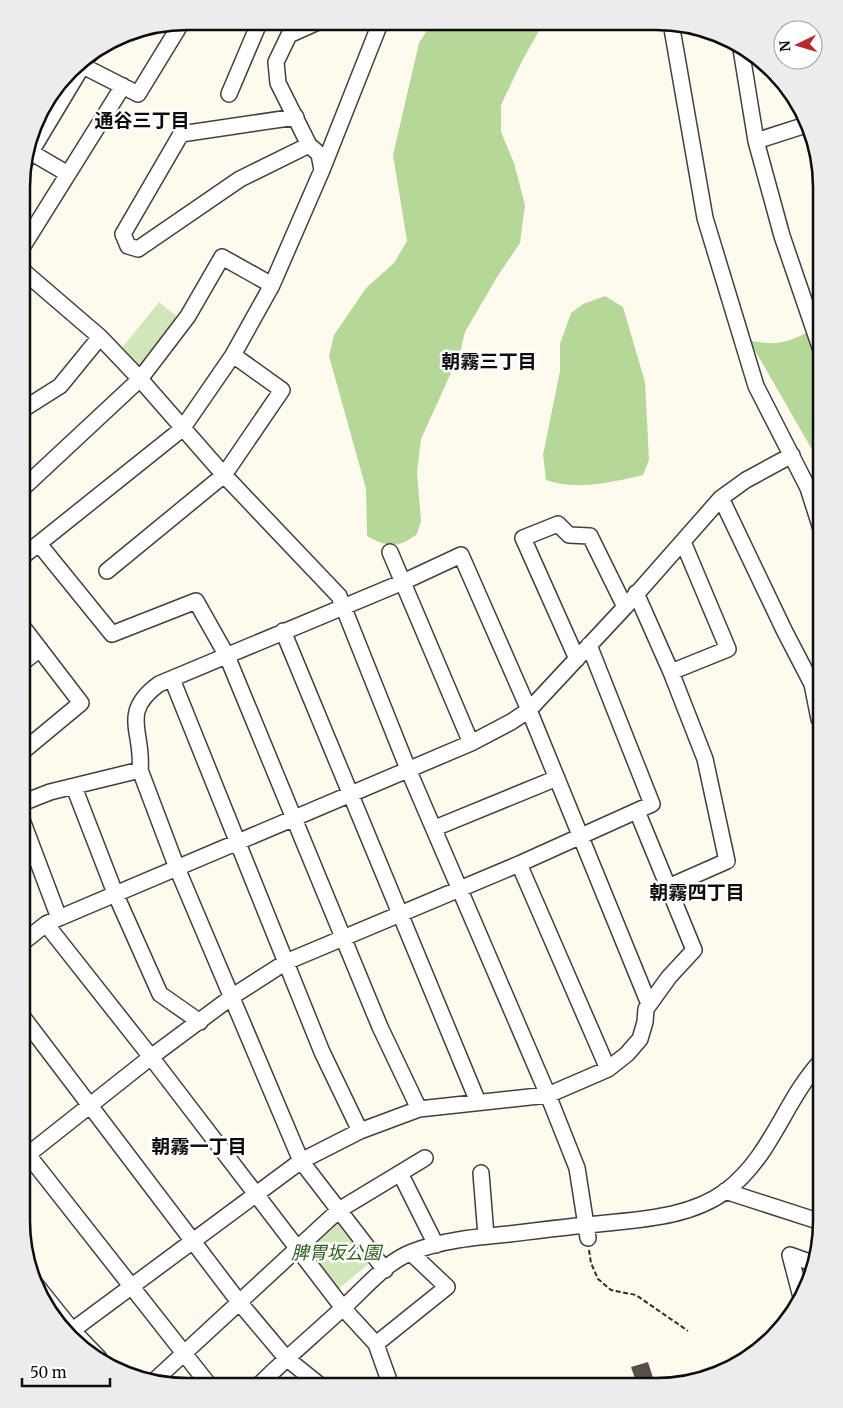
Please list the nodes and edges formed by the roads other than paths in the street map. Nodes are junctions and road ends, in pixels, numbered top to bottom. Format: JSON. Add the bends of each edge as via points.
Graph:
{"nodes":[{"id":1,"x":177,"y":30,"type":"edge"},
{"id":2,"x":257,"y":30,"type":"edge"},
{"id":3,"x":300,"y":30,"type":"edge"},
{"id":4,"x":378,"y":30,"type":"edge"},
{"id":5,"x":672,"y":31,"type":"edge"},
{"id":6,"x":742,"y":56,"type":"edge"},
{"id":7,"x":88,"y":65,"type":"edge"},
{"id":8,"x":73,"y":79,"type":"edge"},
{"id":9,"x":123,"y":86,"type":"junction"},
{"id":10,"x":229,"y":94,"type":"dead end"},
{"id":11,"x":296,"y":116,"type":"junction"},
{"id":12,"x":801,"y":127,"type":"edge"},
{"id":13,"x":37,"y":139,"type":"edge"},
{"id":14,"x":756,"y":141,"type":"junction"},
{"id":15,"x":308,"y":145,"type":"junction"},
{"id":16,"x":33,"y":158,"type":"edge"},
{"id":17,"x":322,"y":170,"type":"junction"},
{"id":18,"x":68,"y":174,"type":"junction"},
{"id":19,"x":30,"y":233,"type":"edge"},
{"id":20,"x":30,"y":277,"type":"edge"},
{"id":21,"x":272,"y":284,"type":"junction"},
{"id":22,"x":813,"y":327,"type":"edge"},
{"id":23,"x":100,"y":337,"type":"junction"},
{"id":24,"x":233,"y":355,"type":"junction"},
{"id":25,"x":140,"y":378,"type":"junction"},
{"id":26,"x":30,"y":405,"type":"edge"},
{"id":27,"x":182,"y":429,"type":"junction"},
{"id":28,"x":792,"y":455,"type":"junction"},
{"id":29,"x":224,"y":475,"type":"junction"},
{"id":30,"x":30,"y":481,"type":"edge"},
{"id":31,"x":721,"y":498,"type":"junction"},
{"id":32,"x":813,"y":504,"type":"edge"},
{"id":33,"x":683,"y":542,"type":"junction"},
{"id":34,"x":39,"y":544,"type":"junction"},
{"id":35,"x":30,"y":550,"type":"edge"},
{"id":36,"x":390,"y":552,"type":"dead end"},
{"id":37,"x":107,"y":571,"type":"dead end"},
{"id":38,"x":403,"y":582,"type":"junction"},
{"id":39,"x":636,"y":593,"type":"junction"},
{"id":40,"x":343,"y":606,"type":"junction"},
{"id":41,"x":625,"y":607,"type":"junction"},
{"id":42,"x":283,"y":631,"type":"junction"},
{"id":43,"x":30,"y":636,"type":"edge"},
{"id":44,"x":589,"y":645,"type":"junction"},
{"id":45,"x":40,"y":649,"type":"junction"},
{"id":46,"x":227,"y":656,"type":"junction"},
{"id":47,"x":30,"y":657,"type":"edge"},
{"id":48,"x":577,"y":659,"type":"junction"},
{"id":49,"x":671,"y":672,"type":"junction"},
{"id":50,"x":172,"y":679,"type":"junction"},
{"id":51,"x":813,"y":690,"type":"edge"},
{"id":52,"x":529,"y":710,"type":"junction"},
{"id":53,"x":471,"y":742,"type":"junction"},
{"id":54,"x":30,"y":745,"type":"edge"},
{"id":55,"x":408,"y":769,"type":"junction"},
{"id":56,"x":140,"y":770,"type":"junction"},
{"id":57,"x":557,"y":778,"type":"junction"},
{"id":58,"x":74,"y":787,"type":"junction"},
{"id":59,"x":350,"y":794,"type":"junction"},
{"id":60,"x":30,"y":800,"type":"edge"},
{"id":61,"x":637,"y":811,"type":"junction"},
{"id":62,"x":293,"y":818,"type":"junction"},
{"id":63,"x":435,"y":828,"type":"junction"},
{"id":64,"x":579,"y":836,"type":"junction"},
{"id":65,"x":30,"y":841,"type":"edge"},
{"id":66,"x":236,"y":843,"type":"junction"},
{"id":67,"x":519,"y":864,"type":"junction"},
{"id":68,"x":177,"y":868,"type":"junction"},
{"id":69,"x":668,"y":887,"type":"junction"},
{"id":70,"x":460,"y":889,"type":"junction"},
{"id":71,"x":115,"y":892,"type":"junction"},
{"id":72,"x":401,"y":913,"type":"junction"},
{"id":73,"x":59,"y":918,"type":"junction"},
{"id":74,"x":46,"y":924,"type":"junction"},
{"id":75,"x":30,"y":937,"type":"edge"},
{"id":76,"x":343,"y":937,"type":"junction"},
{"id":77,"x":286,"y":962,"type":"junction"},
{"id":78,"x":233,"y":996,"type":"junction"},
{"id":79,"x":649,"y":1004,"type":"junction"},
{"id":80,"x":200,"y":1022,"type":"junction"},
{"id":81,"x":30,"y":1026,"type":"edge"},
{"id":82,"x":151,"y":1057,"type":"junction"},
{"id":83,"x":608,"y":1069,"type":"junction"},
{"id":84,"x":813,"y":1070,"type":"edge"},
{"id":85,"x":548,"y":1095,"type":"junction"},
{"id":86,"x":478,"y":1102,"type":"junction"},
{"id":87,"x":90,"y":1104,"type":"junction"},
{"id":88,"x":419,"y":1110,"type":"junction"},
{"id":89,"x":360,"y":1131,"type":"junction"},
{"id":90,"x":30,"y":1149,"type":"edge"},
{"id":91,"x":425,"y":1158,"type":"dead end"},
{"id":92,"x":30,"y":1160,"type":"edge"},
{"id":93,"x":301,"y":1161,"type":"junction"},
{"id":94,"x":400,"y":1173,"type":"junction"},
{"id":95,"x":480,"y":1173,"type":"dead end"},
{"id":96,"x":725,"y":1191,"type":"junction"},
{"id":97,"x":255,"y":1194,"type":"junction"},
{"id":98,"x":339,"y":1210,"type":"junction"},
{"id":99,"x":813,"y":1219,"type":"edge"},
{"id":100,"x":588,"y":1231,"type":"junction"},
{"id":101,"x":486,"y":1236,"type":"junction"},
{"id":102,"x":193,"y":1240,"type":"junction"},
{"id":103,"x":436,"y":1245,"type":"junction"},
{"id":104,"x":298,"y":1248,"type":"junction"},
{"id":105,"x":410,"y":1253,"type":"junction"},
{"id":106,"x":808,"y":1261,"type":"edge"},
{"id":107,"x":385,"y":1270,"type":"junction"},
{"id":108,"x":132,"y":1286,"type":"junction"},
{"id":109,"x":798,"y":1287,"type":"edge"},
{"id":110,"x":239,"y":1302,"type":"junction"},
{"id":111,"x":343,"y":1308,"type":"junction"},
{"id":112,"x":74,"y":1330,"type":"edge"},
{"id":113,"x":376,"y":1344,"type":"junction"},
{"id":114,"x":184,"y":1354,"type":"junction"},
{"id":115,"x":286,"y":1358,"type":"junction"},
{"id":116,"x":160,"y":1376,"type":"edge"},
{"id":117,"x":203,"y":1378,"type":"edge"},
{"id":118,"x":266,"y":1378,"type":"edge"},
{"id":119,"x":311,"y":1378,"type":"edge"},
{"id":120,"x":388,"y":1378,"type":"edge"}],
"edges":[{"from":1,"to":9,"type":"street","via":[[138,94]]},
{"from":2,"to":10,"type":"street"},
{"from":3,"to":11,"type":"street","via":[[289,35],[276,62],[278,83]]},
{"from":4,"to":17,"type":"street"},
{"from":5,"to":28,"type":"street","via":[[705,218],[756,386]]},
{"from":6,"to":14,"type":"street"},
{"from":7,"to":9,"type":"street"},
{"from":8,"to":13,"type":"street"},
{"from":9,"to":18,"type":"street"},
{"from":11,"to":15,"type":"street"},
{"from":11,"to":15,"type":"street","via":[[181,134],[123,234],[128,246],[138,249],[240,179]]},
{"from":12,"to":14,"type":"street"},
{"from":14,"to":22,"type":"street","via":[[782,236]]},
{"from":15,"to":17,"type":"street","via":[[318,154]]},
{"from":16,"to":18,"type":"street"},
{"from":17,"to":21,"type":"street"},
{"from":18,"to":19,"type":"street"},
{"from":20,"to":23,"type":"street"},
{"from":21,"to":24,"type":"street"},
{"from":21,"to":25,"type":"street","via":[[222,257],[188,316]]},
{"from":23,"to":25,"type":"street"},
{"from":23,"to":26,"type":"street","via":[[60,386]]},
{"from":24,"to":27,"type":"street"},
{"from":24,"to":29,"type":"street","via":[[282,390]]},
{"from":25,"to":27,"type":"street"},
{"from":25,"to":30,"type":"street"},
{"from":27,"to":29,"type":"street"},
{"from":27,"to":34,"type":"street"},
{"from":28,"to":31,"type":"street"},
{"from":28,"to":32,"type":"street"},
{"from":29,"to":37,"type":"street"},
{"from":29,"to":40,"type":"street","via":[[339,596]]},
{"from":31,"to":33,"type":"street"},
{"from":31,"to":51,"type":"street"},
{"from":33,"to":39,"type":"street"},
{"from":33,"to":49,"type":"street","via":[[728,649]]},
{"from":34,"to":35,"type":"street"},
{"from":34,"to":46,"type":"street","via":[[112,634],[196,601]]},
{"from":36,"to":38,"type":"street"},
{"from":38,"to":40,"type":"street"},
{"from":38,"to":52,"type":"street","via":[[460,555]]},
{"from":38,"to":53,"type":"street"},
{"from":39,"to":41,"type":"street"},
{"from":39,"to":49,"type":"street"},
{"from":40,"to":42,"type":"street"},
{"from":40,"to":55,"type":"street"},
{"from":41,"to":44,"type":"street"},
{"from":41,"to":48,"type":"street","via":[[590,536],[569,535],[558,524],[523,538]]},
{"from":42,"to":46,"type":"street"},
{"from":42,"to":59,"type":"street"},
{"from":43,"to":45,"type":"street"},
{"from":44,"to":48,"type":"street"},
{"from":44,"to":61,"type":"street","via":[[652,804]]},
{"from":45,"to":47,"type":"street"},
{"from":45,"to":54,"type":"street","via":[[81,704]]},
{"from":46,"to":50,"type":"street"},
{"from":46,"to":62,"type":"street"},
{"from":48,"to":52,"type":"street"},
{"from":49,"to":69,"type":"street","via":[[705,759],[727,861]]},
{"from":50,"to":56,"type":"street","via":[[150,690],[137,706],[134,729],[142,754]]},
{"from":50,"to":66,"type":"street"},
{"from":52,"to":53,"type":"street"},
{"from":52,"to":57,"type":"street"},
{"from":53,"to":55,"type":"street"},
{"from":55,"to":59,"type":"street"},
{"from":55,"to":63,"type":"street"},
{"from":56,"to":58,"type":"street"},
{"from":56,"to":68,"type":"street"},
{"from":57,"to":63,"type":"street"},
{"from":57,"to":64,"type":"street"},
{"from":58,"to":60,"type":"street"},
{"from":58,"to":71,"type":"street"},
{"from":59,"to":62,"type":"street"},
{"from":59,"to":72,"type":"street"},
{"from":61,"to":64,"type":"street"},
{"from":61,"to":69,"type":"street"},
{"from":62,"to":66,"type":"street"},
{"from":62,"to":76,"type":"street"},
{"from":63,"to":70,"type":"street"},
{"from":64,"to":67,"type":"street"},
{"from":64,"to":79,"type":"street"},
{"from":65,"to":73,"type":"street"},
{"from":66,"to":68,"type":"street"},
{"from":66,"to":77,"type":"street"},
{"from":67,"to":70,"type":"street"},
{"from":67,"to":83,"type":"street"},
{"from":68,"to":71,"type":"street"},
{"from":68,"to":78,"type":"street"},
{"from":69,"to":79,"type":"street","via":[[694,950],[668,977]]},
{"from":70,"to":72,"type":"street"},
{"from":70,"to":85,"type":"street"},
{"from":71,"to":73,"type":"street"},
{"from":71,"to":80,"type":"street","via":[[160,994]]},
{"from":72,"to":76,"type":"street"},
{"from":72,"to":86,"type":"street"},
{"from":73,"to":74,"type":"street"},
{"from":74,"to":75,"type":"street"},
{"from":74,"to":82,"type":"street"},
{"from":76,"to":77,"type":"street"},
{"from":76,"to":88,"type":"street"},
{"from":77,"to":78,"type":"street"},
{"from":77,"to":89,"type":"street","via":[[322,1052]]},
{"from":78,"to":80,"type":"street"},
{"from":78,"to":93,"type":"street"},
{"from":79,"to":83,"type":"street","via":[[640,1039]]},
{"from":80,"to":82,"type":"street"},
{"from":81,"to":87,"type":"street"},
{"from":82,"to":87,"type":"street"},
{"from":82,"to":97,"type":"street"},
{"from":83,"to":85,"type":"street"},
{"from":84,"to":96,"type":"street","via":[[775,1134],[752,1165]]},
{"from":85,"to":86,"type":"street"},
{"from":85,"to":100,"type":"street","via":[[577,1168]]},
{"from":86,"to":88,"type":"street"},
{"from":87,"to":90,"type":"street"},
{"from":87,"to":102,"type":"street"},
{"from":88,"to":89,"type":"street"},
{"from":89,"to":93,"type":"street"},
{"from":91,"to":94,"type":"street"},
{"from":92,"to":108,"type":"street"},
{"from":93,"to":97,"type":"street"},
{"from":93,"to":98,"type":"street"},
{"from":94,"to":98,"type":"street"},
{"from":94,"to":103,"type":"street"},
{"from":95,"to":101,"type":"street"},
{"from":96,"to":99,"type":"street"},
{"from":96,"to":100,"type":"street","via":[[697,1206],[659,1218]]},
{"from":97,"to":102,"type":"street"},
{"from":97,"to":104,"type":"street"},
{"from":98,"to":104,"type":"street"},
{"from":98,"to":107,"type":"street"},
{"from":100,"to":101,"type":"street"},
{"from":101,"to":103,"type":"street"},
{"from":102,"to":108,"type":"street"},
{"from":102,"to":110,"type":"street"},
{"from":103,"to":105,"type":"street"},
{"from":104,"to":110,"type":"street"},
{"from":104,"to":111,"type":"street"},
{"from":105,"to":107,"type":"street"},
{"from":105,"to":113,"type":"street","via":[[447,1287]]},
{"from":106,"to":109,"type":"street","via":[[790,1255]]},
{"from":107,"to":111,"type":"street"},
{"from":108,"to":112,"type":"street"},
{"from":108,"to":114,"type":"street"},
{"from":110,"to":114,"type":"street"},
{"from":110,"to":115,"type":"street"},
{"from":111,"to":113,"type":"street"},
{"from":111,"to":115,"type":"street"},
{"from":113,"to":120,"type":"street"},
{"from":114,"to":116,"type":"street"},
{"from":114,"to":117,"type":"street"},
{"from":115,"to":118,"type":"street"},
{"from":115,"to":119,"type":"street"}]}
